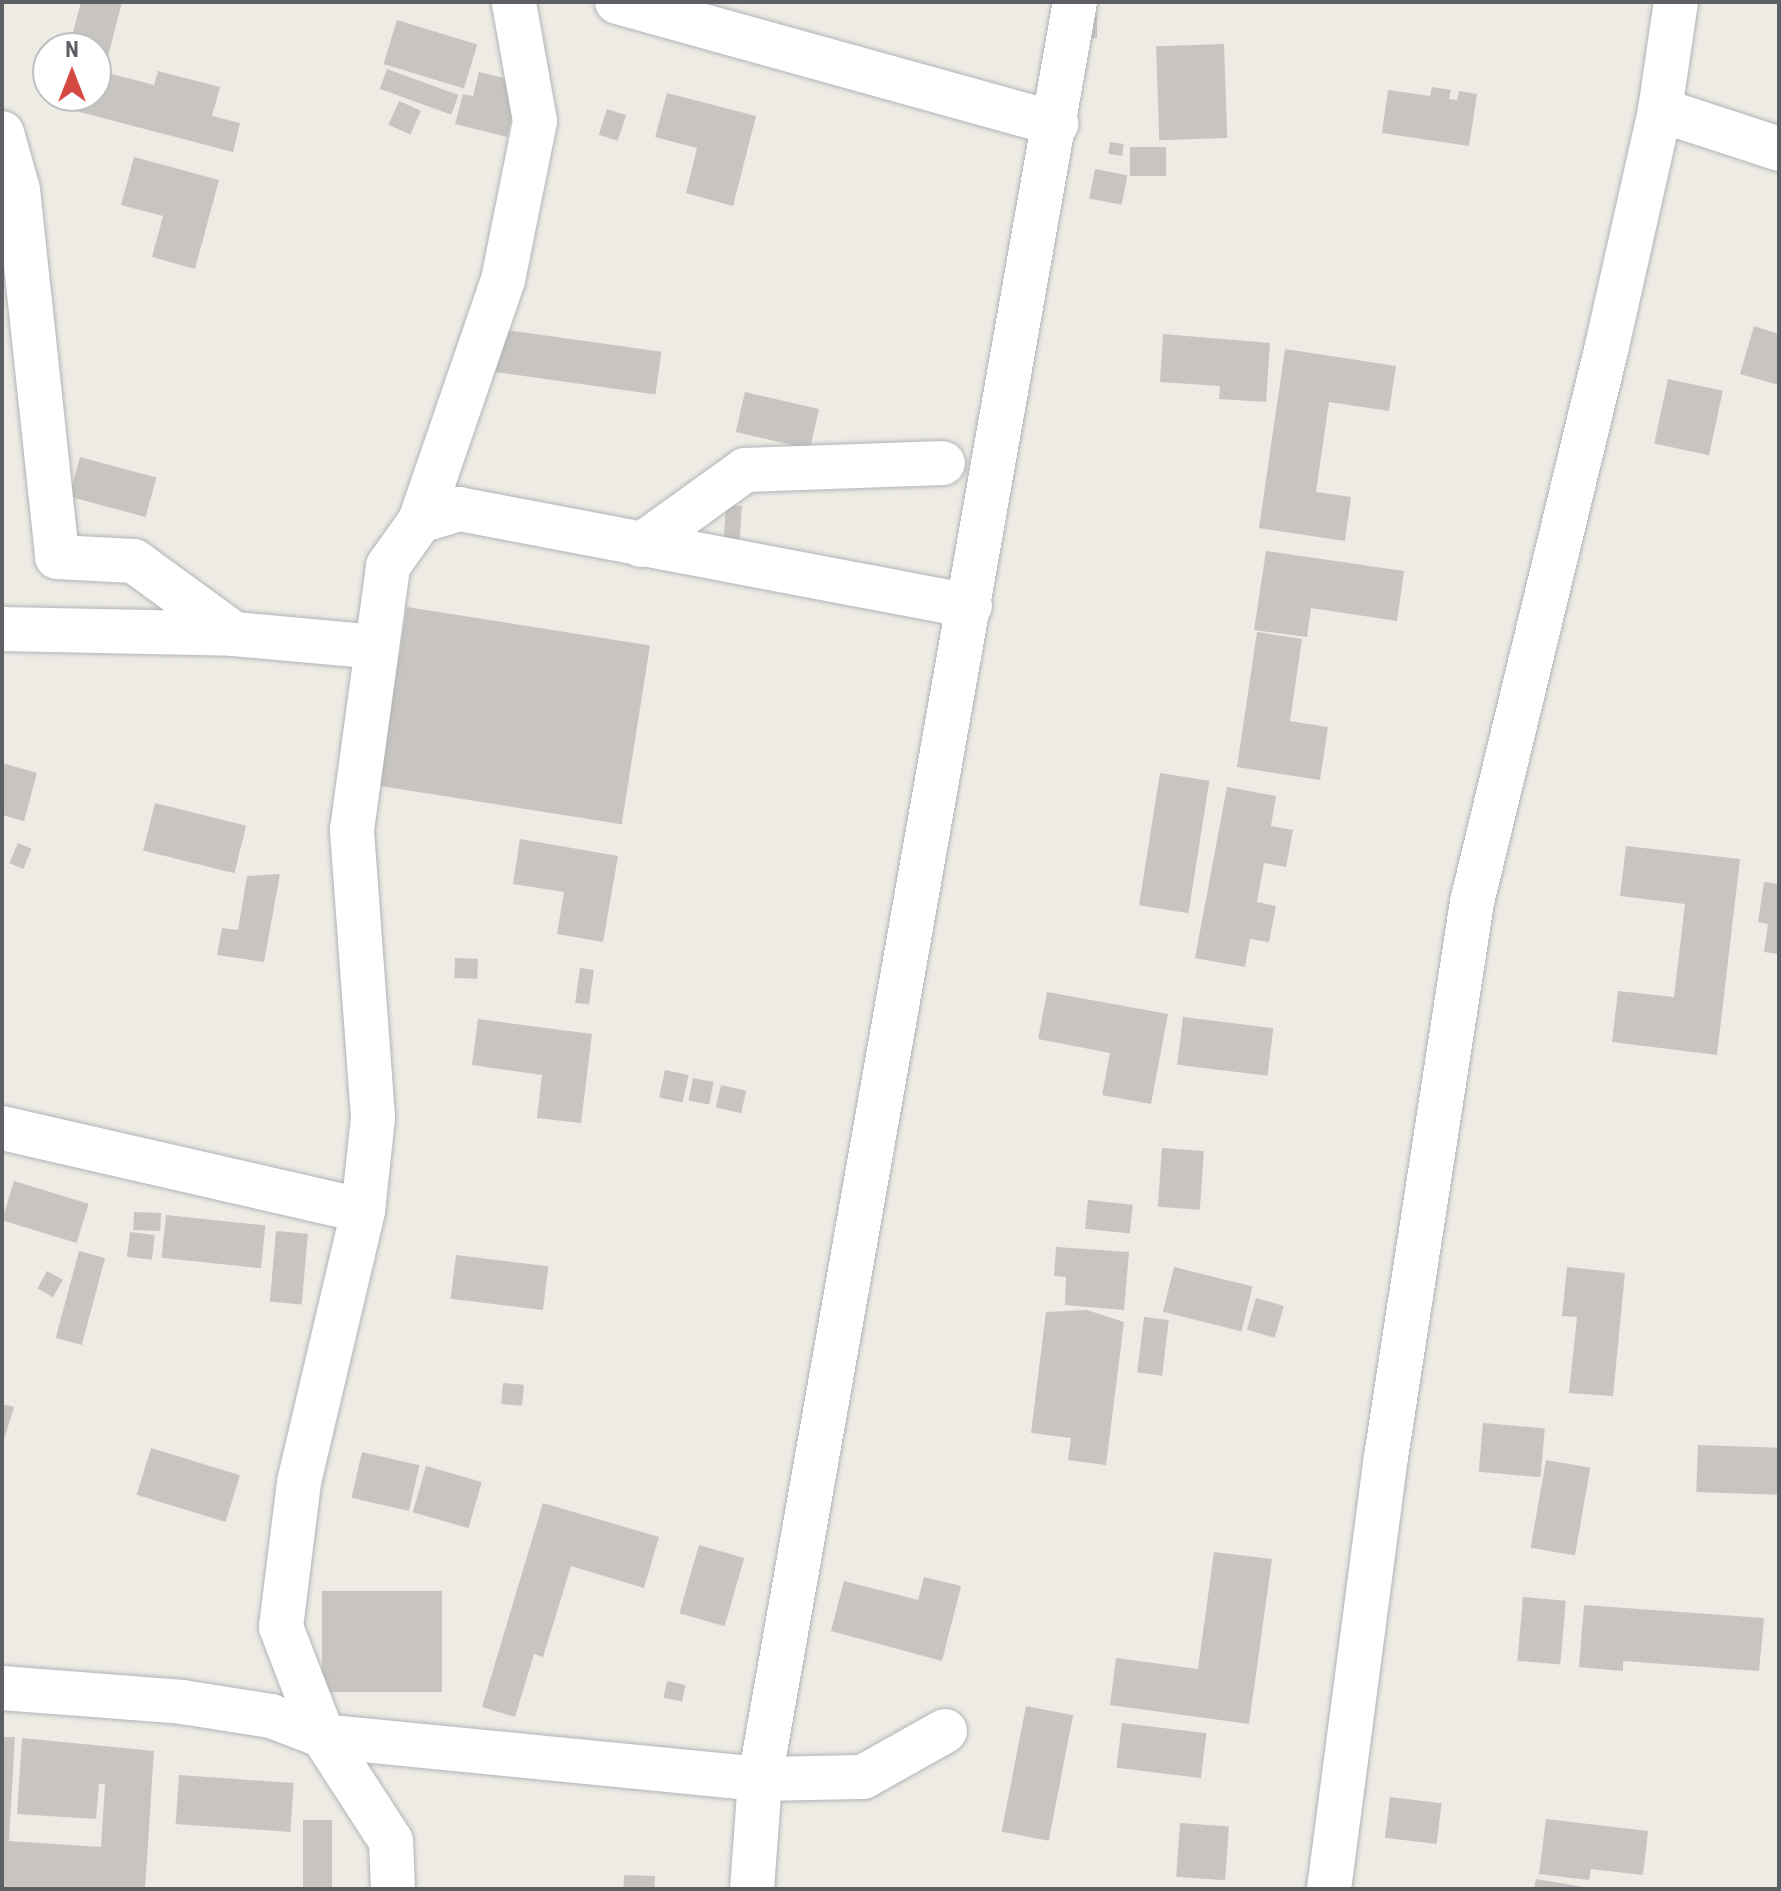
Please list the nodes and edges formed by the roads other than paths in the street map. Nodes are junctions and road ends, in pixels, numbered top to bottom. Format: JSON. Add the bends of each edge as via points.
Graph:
{"nodes":[{"id":1,"x":617,"y":2,"type":"edge"},
{"id":2,"x":1075,"y":2,"type":"edge"},
{"id":3,"x":1676,"y":2,"type":"edge"},
{"id":4,"x":514,"y":3,"type":"edge"},
{"id":5,"x":1660,"y":110,"type":"junction"},
{"id":6,"x":1056,"y":124,"type":"junction"},
{"id":7,"x":2,"y":133,"type":"edge"},
{"id":8,"x":1779,"y":149,"type":"edge"},
{"id":9,"x":943,"y":463,"type":"dead end"},
{"id":10,"x":420,"y":521,"type":"junction"},
{"id":11,"x":641,"y":545,"type":"junction"},
{"id":12,"x":970,"y":606,"type":"junction"},
{"id":13,"x":2,"y":629,"type":"edge"},
{"id":14,"x":234,"y":634,"type":"junction"},
{"id":15,"x":376,"y":647,"type":"junction"},
{"id":16,"x":2,"y":1128,"type":"edge"},
{"id":17,"x":363,"y":1211,"type":"junction"},
{"id":18,"x":2,"y":1688,"type":"edge"},
{"id":19,"x":945,"y":1731,"type":"dead end"},
{"id":20,"x":323,"y":1736,"type":"junction"},
{"id":21,"x":760,"y":1779,"type":"junction"},
{"id":22,"x":393,"y":1889,"type":"edge"},
{"id":23,"x":752,"y":1889,"type":"edge"},
{"id":24,"x":1329,"y":1889,"type":"edge"}],
"edges":[{"from":1,"to":6,"type":"street"},
{"from":2,"to":6,"type":"street"},
{"from":3,"to":5,"type":"street"},
{"from":4,"to":10,"type":"street","via":[[535,121],[503,280]]},
{"from":5,"to":8,"type":"street"},
{"from":5,"to":24,"type":"street","via":[[1472,902],[1386,1457]]},
{"from":6,"to":12,"type":"street"},
{"from":7,"to":14,"type":"street","via":[[18,190],[57,557],[134,561]]},
{"from":9,"to":11,"type":"street","via":[[745,470]]},
{"from":10,"to":11,"type":"street","via":[[459,509]]},
{"from":10,"to":15,"type":"street","via":[[388,566]]},
{"from":11,"to":12,"type":"street"},
{"from":12,"to":21,"type":"street"},
{"from":13,"to":14,"type":"street"},
{"from":14,"to":15,"type":"street"},
{"from":15,"to":17,"type":"street","via":[[352,830],[373,1117]]},
{"from":16,"to":17,"type":"street"},
{"from":17,"to":20,"type":"street","via":[[299,1482],[281,1627]]},
{"from":18,"to":20,"type":"street","via":[[196,1704],[271,1716]]},
{"from":19,"to":21,"type":"street","via":[[863,1777]]},
{"from":20,"to":21,"type":"street"},
{"from":20,"to":22,"type":"street","via":[[391,1841]]},
{"from":21,"to":23,"type":"street"}]}
